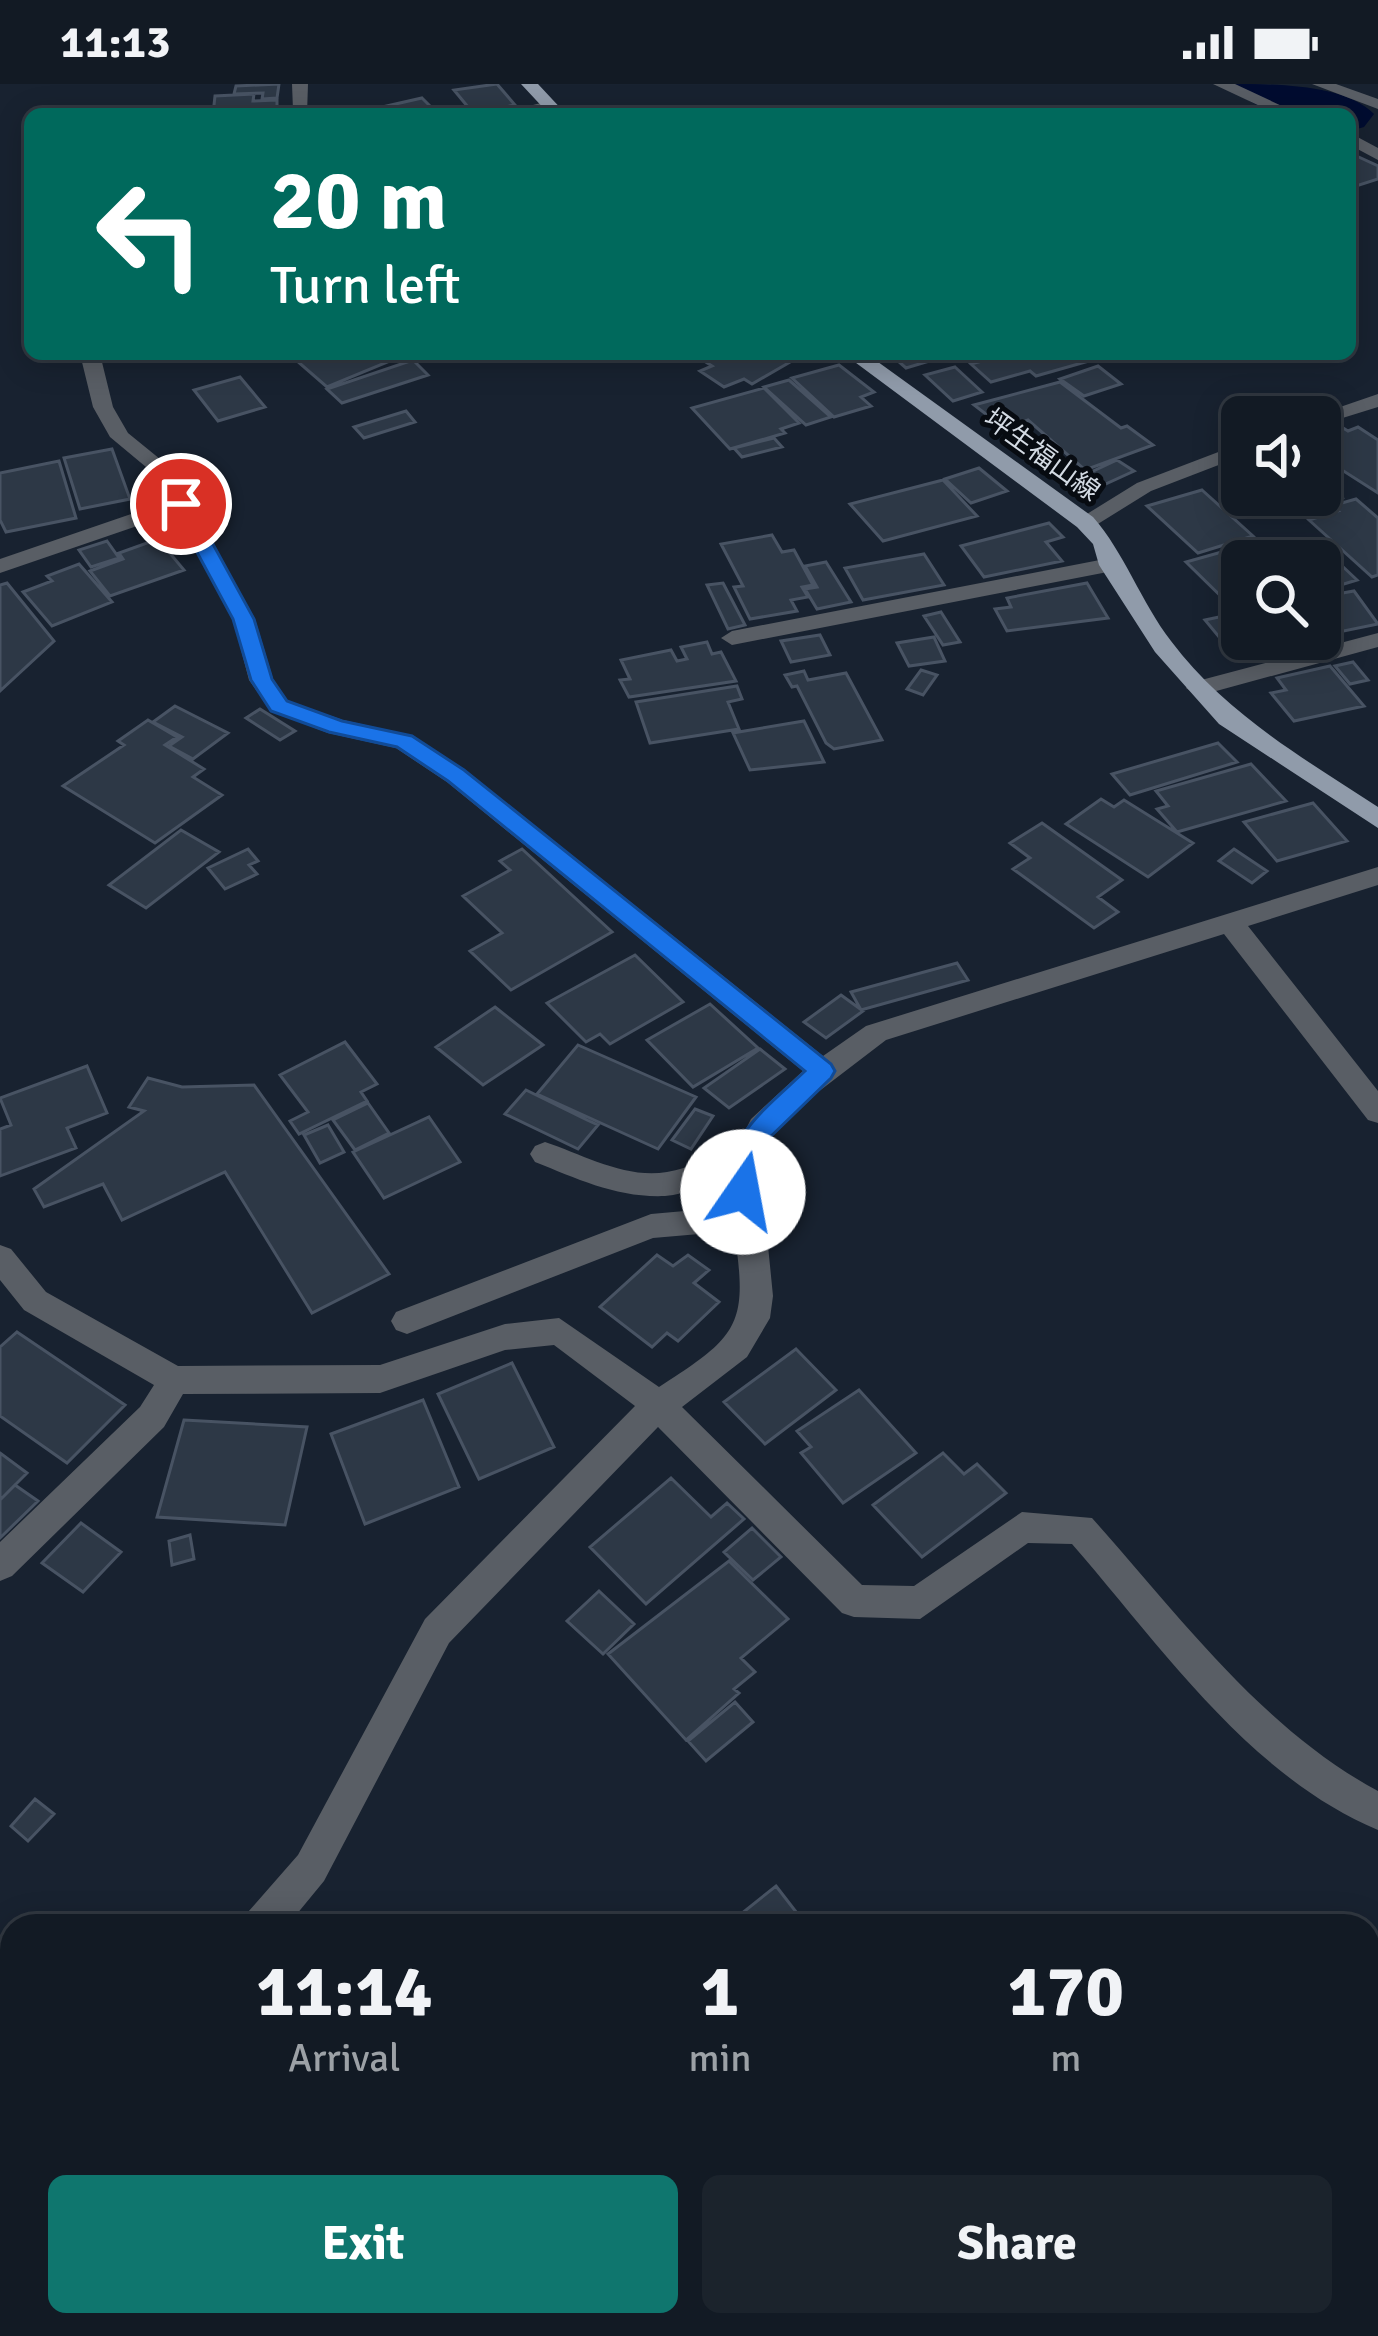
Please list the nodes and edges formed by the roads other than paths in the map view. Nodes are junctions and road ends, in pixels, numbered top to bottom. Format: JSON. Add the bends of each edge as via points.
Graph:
{"nodes":[{"id":1,"x":529,"y":84,"type":"edge"},
{"id":2,"x":1221,"y":84,"type":"edge"},
{"id":3,"x":1320,"y":84,"type":"edge"},
{"id":4,"x":1378,"y":104,"type":"edge"},
{"id":5,"x":552,"y":108,"type":"edge"},
{"id":6,"x":1277,"y":108,"type":"edge"},
{"id":7,"x":92,"y":360,"type":"edge"},
{"id":8,"x":862,"y":360,"type":"edge"},
{"id":9,"x":1378,"y":400,"type":"edge"},
{"id":10,"x":1355,"y":405,"type":"junction"},
{"id":11,"x":1341,"y":410,"type":"edge"},
{"id":12,"x":1378,"y":422,"type":"edge"},
{"id":13,"x":1221,"y":457,"type":"edge"},
{"id":14,"x":181,"y":504,"type":"junction"},
{"id":15,"x":1085,"y":522,"type":"junction"},
{"id":16,"x":1110,"y":565,"type":"junction"},
{"id":17,"x":0,"y":566,"type":"edge"},
{"id":18,"x":732,"y":638,"type":"dead end"},
{"id":19,"x":1378,"y":640,"type":"edge"},
{"id":20,"x":1198,"y":688,"type":"junction"},
{"id":21,"x":1378,"y":819,"type":"edge"},
{"id":22,"x":1378,"y":876,"type":"edge"},
{"id":23,"x":1229,"y":921,"type":"junction"},
{"id":24,"x":822,"y":1071,"type":"junction"},
{"id":25,"x":1378,"y":1112,"type":"edge"},
{"id":26,"x":545,"y":1154,"type":"dead end"},
{"id":27,"x":743,"y":1166,"type":"junction"},
{"id":28,"x":743,"y":1218,"type":"junction"},
{"id":29,"x":0,"y":1258,"type":"edge"},
{"id":30,"x":407,"y":1321,"type":"dead end"},
{"id":31,"x":175,"y":1380,"type":"junction"},
{"id":32,"x":658,"y":1405,"type":"junction"},
{"id":33,"x":0,"y":1565,"type":"edge"},
{"id":34,"x":1378,"y":1811,"type":"edge"},
{"id":35,"x":272,"y":1914,"type":"edge"}],
"edges":[{"from":1,"to":5,"type":"main road"},
{"from":2,"to":6,"type":"street"},
{"from":3,"to":4,"type":"street"},
{"from":7,"to":14,"type":"street","via":[[120,437],[161,468]]},
{"from":8,"to":15,"type":"main road","name":"坪生福山線"},
{"from":9,"to":10,"type":"street"},
{"from":10,"to":11,"type":"street"},
{"from":10,"to":12,"type":"street"},
{"from":13,"to":15,"type":"street"},
{"from":14,"to":17,"type":"street"},
{"from":14,"to":24,"type":"street","via":[[244,619],[261,680],[279,706],[404,742],[456,776]]},
{"from":15,"to":16,"type":"main road","name":"坪生福山線"},
{"from":16,"to":18,"type":"street"},
{"from":16,"to":20,"type":"main road","name":"坪生福山線"},
{"from":19,"to":20,"type":"street"},
{"from":20,"to":21,"type":"main road","name":"坪生福山線","via":[[1253,740]]},
{"from":22,"to":23,"type":"street"},
{"from":23,"to":24,"type":"street","via":[[876,1034]]},
{"from":23,"to":25,"type":"street"},
{"from":24,"to":27,"type":"street","via":[[754,1136]]},
{"from":26,"to":27,"type":"street","via":[[614,1181],[669,1184]]},
{"from":27,"to":28,"type":"street"},
{"from":28,"to":30,"type":"street","via":[[651,1226]]},
{"from":28,"to":32,"type":"street","via":[[759,1307],[746,1336]]},
{"from":29,"to":31,"type":"street","via":[[34,1301]]},
{"from":31,"to":32,"type":"street","via":[[380,1378],[505,1337],[559,1330]]},
{"from":31,"to":33,"type":"street","via":[[152,1417]]},
{"from":32,"to":34,"type":"street","via":[[854,1600],[920,1603],[1022,1527],[1080,1529],[1270,1739]]},
{"from":32,"to":35,"type":"street","via":[[436,1631],[311,1868]]}]}
